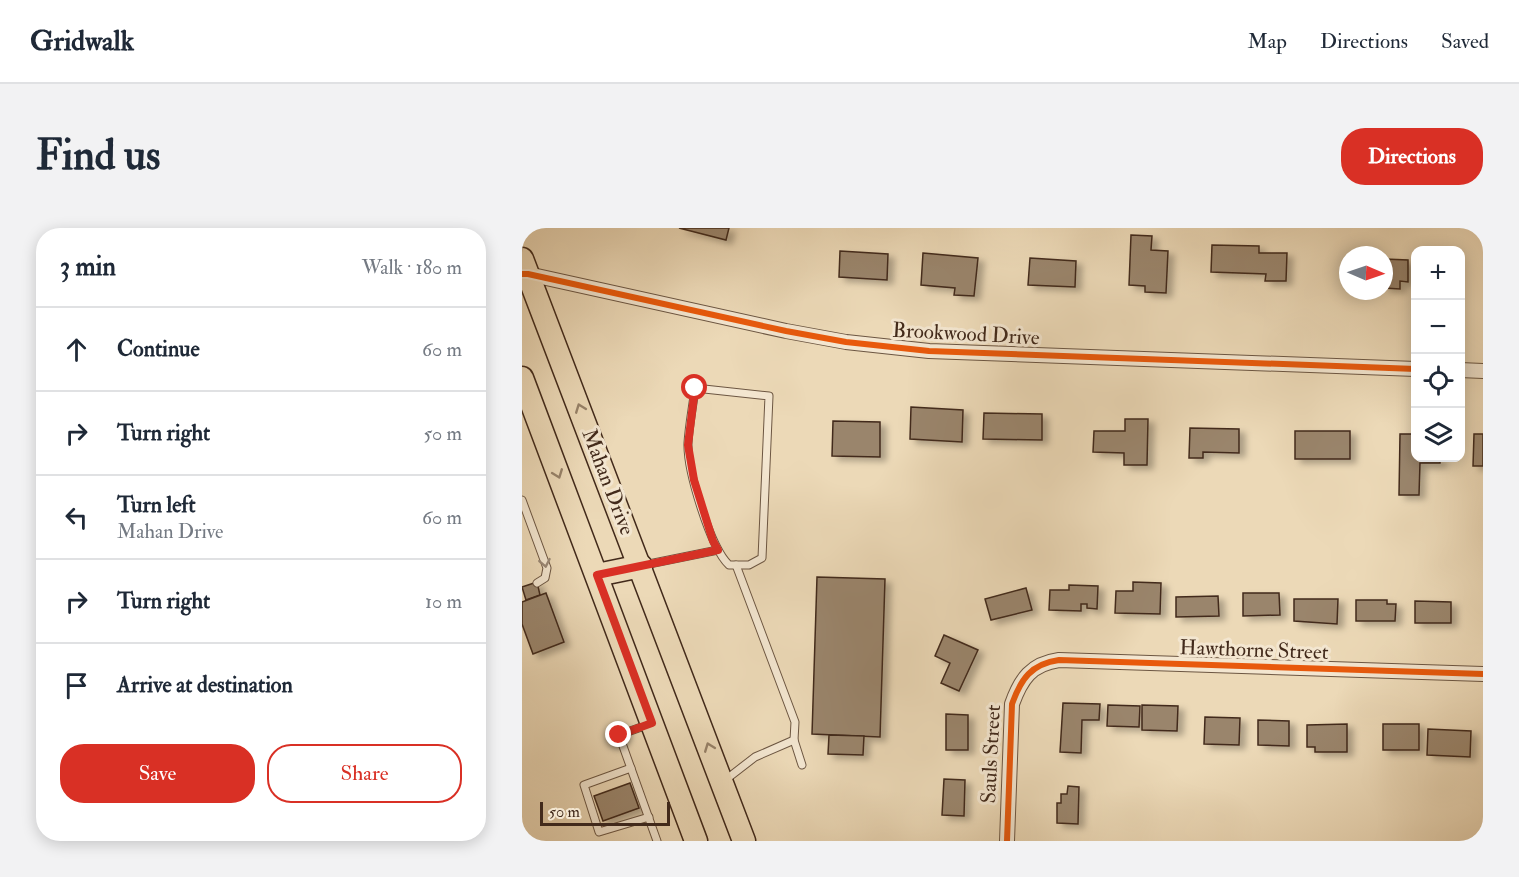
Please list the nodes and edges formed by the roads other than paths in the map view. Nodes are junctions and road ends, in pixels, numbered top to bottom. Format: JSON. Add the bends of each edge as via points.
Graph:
{"nodes":[{"id":1,"x":524,"y":269,"type":"edge"},
{"id":2,"x":1411,"y":369,"type":"edge"},
{"id":3,"x":1465,"y":370,"type":"edge"},
{"id":4,"x":1483,"y":371,"type":"edge"},
{"id":5,"x":522,"y":378,"type":"edge"},
{"id":6,"x":526,"y":403,"type":"edge"},
{"id":7,"x":522,"y":500,"type":"edge"},
{"id":8,"x":718,"y":550,"type":"junction"},
{"id":9,"x":736,"y":565,"type":"junction"},
{"id":10,"x":641,"y":566,"type":"junction"},
{"id":11,"x":597,"y":575,"type":"junction"},
{"id":12,"x":537,"y":584,"type":"dead end"},
{"id":13,"x":1028,"y":673,"type":"joint"},
{"id":14,"x":1483,"y":674,"type":"edge"},
{"id":15,"x":652,"y":723,"type":"junction"},
{"id":16,"x":794,"y":740,"type":"junction"},
{"id":17,"x":802,"y":765,"type":"dead end"},
{"id":18,"x":631,"y":768,"type":"junction"},
{"id":19,"x":722,"y":782,"type":"junction"},
{"id":20,"x":649,"y":817,"type":"junction"},
{"id":21,"x":657,"y":841,"type":"edge"},
{"id":22,"x":696,"y":841,"type":"edge"},
{"id":23,"x":744,"y":841,"type":"edge"},
{"id":24,"x":1007,"y":841,"type":"edge"}],
"edges":[{"from":1,"to":2,"type":"street","name":"Brookwood Drive","via":[[846,342],[929,351]]},
{"from":10,"to":1,"type":"main road","name":"Mahan Drive","one_way":true},
{"from":3,"to":4,"type":"street"},
{"from":5,"to":6,"type":"main road","name":"Mahan Drive"},
{"from":6,"to":11,"type":"main road","name":"Mahan Drive","one_way":true},
{"from":7,"to":12,"type":"lane","one_way":true,"via":[[547,568],[545,578]]},
{"from":8,"to":9,"type":"lane","via":[[729,565]]},
{"from":8,"to":9,"type":"lane","via":[[694,480],[688,445],[695,388],[769,396],[762,558],[749,565]]},
{"from":8,"to":10,"type":"lane"},
{"from":9,"to":16,"type":"lane","via":[[795,722]]},
{"from":10,"to":11,"type":"main road"},
{"from":19,"to":10,"type":"main road","name":"Mahan Drive","one_way":true},
{"from":11,"to":15,"type":"main road","name":"Mahan Drive"},
{"from":13,"to":14,"type":"street","name":"Hawthorne Street","via":[[1048,661],[1059,660]]},
{"from":13,"to":24,"type":"street","name":"Sauls Street","via":[[1018,685],[1012,704]]},
{"from":15,"to":18,"type":"lane","via":[[619,735]]},
{"from":15,"to":22,"type":"main road","name":"Mahan Drive"},
{"from":16,"to":17,"type":"lane"},
{"from":16,"to":19,"type":"lane","via":[[755,757]]},
{"from":18,"to":20,"type":"lane"},
{"from":18,"to":20,"type":"lane","via":[[584,785],[599,832]]},
{"from":19,"to":23,"type":"main road","name":"Mahan Drive"},
{"from":20,"to":21,"type":"lane"}]}
